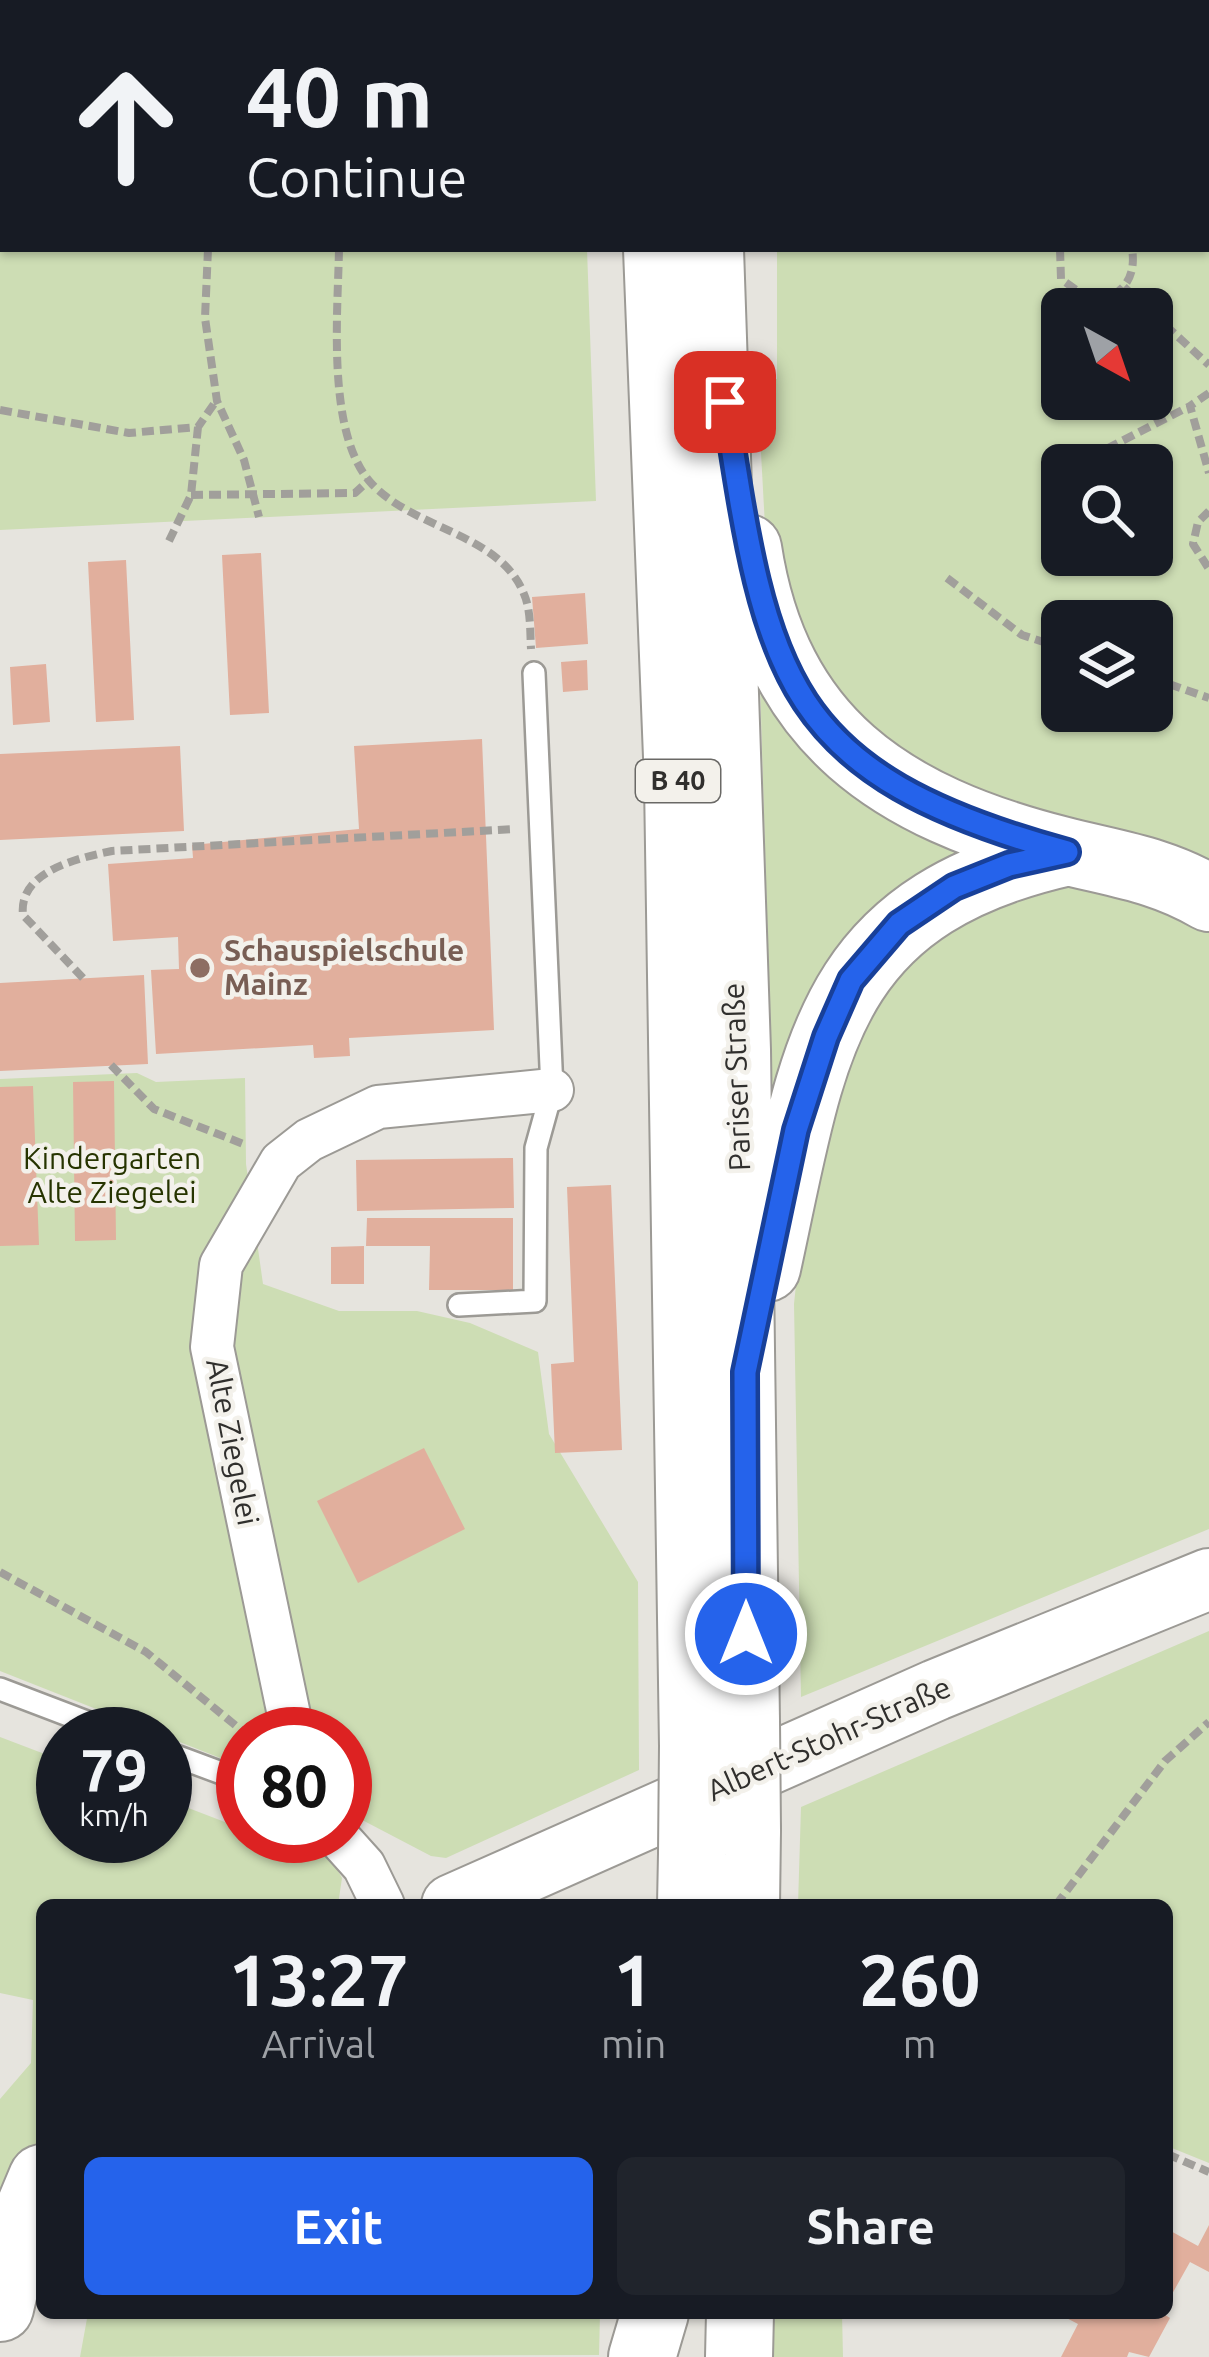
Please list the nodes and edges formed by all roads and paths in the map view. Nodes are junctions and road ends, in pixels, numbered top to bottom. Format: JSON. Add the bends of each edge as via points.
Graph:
{"nodes":[{"id":1,"x":208,"y":252,"type":"edge"},
{"id":2,"x":339,"y":252,"type":"edge"},
{"id":3,"x":657,"y":252,"type":"edge"},
{"id":4,"x":710,"y":252,"type":"edge"},
{"id":5,"x":1060,"y":252,"type":"edge"},
{"id":6,"x":1132,"y":252,"type":"edge"},
{"id":7,"x":1124,"y":287,"type":"joint"},
{"id":8,"x":712,"y":320,"type":"junction"},
{"id":9,"x":1173,"y":332,"type":"edge"},
{"id":10,"x":1209,"y":364,"type":"edge"},
{"id":11,"x":1209,"y":393,"type":"edge"},
{"id":12,"x":217,"y":401,"type":"junction"},
{"id":13,"x":1190,"y":406,"type":"junction"},
{"id":14,"x":0,"y":410,"type":"edge"},
{"id":15,"x":198,"y":428,"type":"junction"},
{"id":16,"x":1116,"y":444,"type":"edge"},
{"id":17,"x":1209,"y":473,"type":"edge"},
{"id":18,"x":368,"y":481,"type":"junction"},
{"id":19,"x":191,"y":494,"type":"junction"},
{"id":20,"x":253,"y":495,"type":"junction"},
{"id":21,"x":1209,"y":511,"type":"edge"},
{"id":22,"x":259,"y":517,"type":"dead end"},
{"id":23,"x":169,"y":541,"type":"dead end"},
{"id":24,"x":1209,"y":569,"type":"edge"},
{"id":25,"x":947,"y":578,"type":"dead end"},
{"id":26,"x":1041,"y":641,"type":"edge"},
{"id":27,"x":534,"y":674,"type":"joint"},
{"id":28,"x":1173,"y":685,"type":"edge"},
{"id":29,"x":1209,"y":698,"type":"edge"},
{"id":30,"x":541,"y":827,"type":"junction"},
{"id":31,"x":1067,"y":852,"type":"junction"},
{"id":32,"x":1209,"y":898,"type":"edge"},
{"id":33,"x":83,"y":979,"type":"dead end"},
{"id":34,"x":111,"y":1065,"type":"dead end"},
{"id":35,"x":552,"y":1090,"type":"junction"},
{"id":36,"x":281,"y":1162,"type":"junction"},
{"id":37,"x":459,"y":1305,"type":"dead end"},
{"id":38,"x":745,"y":1372,"type":"junction"},
{"id":39,"x":0,"y":1572,"type":"edge"},
{"id":40,"x":1209,"y":1579,"type":"edge"},
{"id":41,"x":0,"y":1689,"type":"edge"},
{"id":42,"x":47,"y":1707,"type":"edge"},
{"id":43,"x":287,"y":1707,"type":"edge"},
{"id":44,"x":216,"y":1709,"type":"edge"},
{"id":45,"x":1209,"y":1722,"type":"edge"},
{"id":46,"x":719,"y":1734,"type":"junction"},
{"id":47,"x":361,"y":1863,"type":"edge"},
{"id":48,"x":710,"y":1863,"type":"edge"},
{"id":49,"x":380,"y":1899,"type":"edge"},
{"id":50,"x":466,"y":1899,"type":"edge"},
{"id":51,"x":741,"y":1899,"type":"edge"},
{"id":52,"x":1061,"y":1899,"type":"edge"},
{"id":53,"x":1173,"y":2157,"type":"edge"},
{"id":54,"x":1209,"y":2172,"type":"edge"},
{"id":55,"x":36,"y":2192,"type":"edge"},
{"id":56,"x":0,"y":2308,"type":"edge"},
{"id":57,"x":653,"y":2319,"type":"edge"},
{"id":58,"x":683,"y":2319,"type":"edge"},
{"id":59,"x":740,"y":2319,"type":"edge"},
{"id":60,"x":642,"y":2357,"type":"edge"},
{"id":61,"x":683,"y":2357,"type":"edge"},
{"id":62,"x":739,"y":2357,"type":"edge"}],
"edges":[{"from":1,"to":12,"type":"path","via":[[205,318]]},
{"from":2,"to":18,"type":"path","via":[[345,428]]},
{"from":3,"to":46,"type":"highway","name":"Pariser Straße","number":"B 40"},
{"from":4,"to":8,"type":"highway","name":"Pariser Straße","number":"B 40"},
{"from":5,"to":7,"type":"path","via":[[1061,279],[1078,296],[1102,300]]},
{"from":6,"to":7,"type":"path"},
{"from":8,"to":31,"type":"highway","number":"B 40","via":[[750,566],[781,664],[808,707],[837,744],[923,804]]},
{"from":8,"to":38,"type":"highway","name":"Pariser Straße","number":"B 40"},
{"from":9,"to":10,"type":"path"},
{"from":11,"to":13,"type":"path"},
{"from":12,"to":15,"type":"path"},
{"from":12,"to":20,"type":"path"},
{"from":13,"to":16,"type":"path"},
{"from":13,"to":17,"type":"path"},
{"from":14,"to":15,"type":"path","via":[[129,433]]},
{"from":15,"to":19,"type":"path"},
{"from":18,"to":20,"type":"path","via":[[355,493]]},
{"from":18,"to":27,"type":"path","via":[[404,510],[505,561],[526,596]]},
{"from":19,"to":20,"type":"path"},
{"from":19,"to":23,"type":"path"},
{"from":20,"to":22,"type":"path"},
{"from":21,"to":24,"type":"path","via":[[1193,544]]},
{"from":25,"to":26,"type":"path"},
{"from":27,"to":30,"type":"lane"},
{"from":28,"to":29,"type":"path"},
{"from":30,"to":33,"type":"path","via":[[74,859],[21,901],[23,915]]},
{"from":30,"to":35,"type":"lane"},
{"from":31,"to":32,"type":"highway","number":"B 40","via":[[1153,869]]},
{"from":31,"to":38,"type":"highway","number":"B 40","via":[[954,887],[899,924],[851,980],[796,1130]]},
{"from":34,"to":36,"type":"path","via":[[154,1108]]},
{"from":35,"to":36,"type":"street","name":"Alte Ziegelei","via":[[378,1107]]},
{"from":35,"to":37,"type":"lane","via":[[536,1148],[536,1301]]},
{"from":36,"to":43,"type":"street","name":"Alte Ziegelei","via":[[221,1265],[212,1347]]},
{"from":38,"to":46,"type":"highway","name":"Pariser Straße","number":"B 40"},
{"from":39,"to":44,"type":"path","via":[[146,1652]]},
{"from":40,"to":50,"type":"street","name":"Albert-Stohr-Straße"},
{"from":41,"to":42,"type":"lane"},
{"from":45,"to":52,"type":"path","via":[[1165,1761]]},
{"from":46,"to":48,"type":"highway","name":"Pariser Straße","number":"B 40","bridge":true},
{"from":47,"to":49,"type":"street"},
{"from":48,"to":51,"type":"highway","name":"Pariser Straße","number":"B 40"},
{"from":53,"to":54,"type":"path"},
{"from":55,"to":56,"type":"highway"},
{"from":57,"to":60,"type":"highway"},
{"from":58,"to":61,"type":"highway"},
{"from":59,"to":62,"type":"highway"}]}
